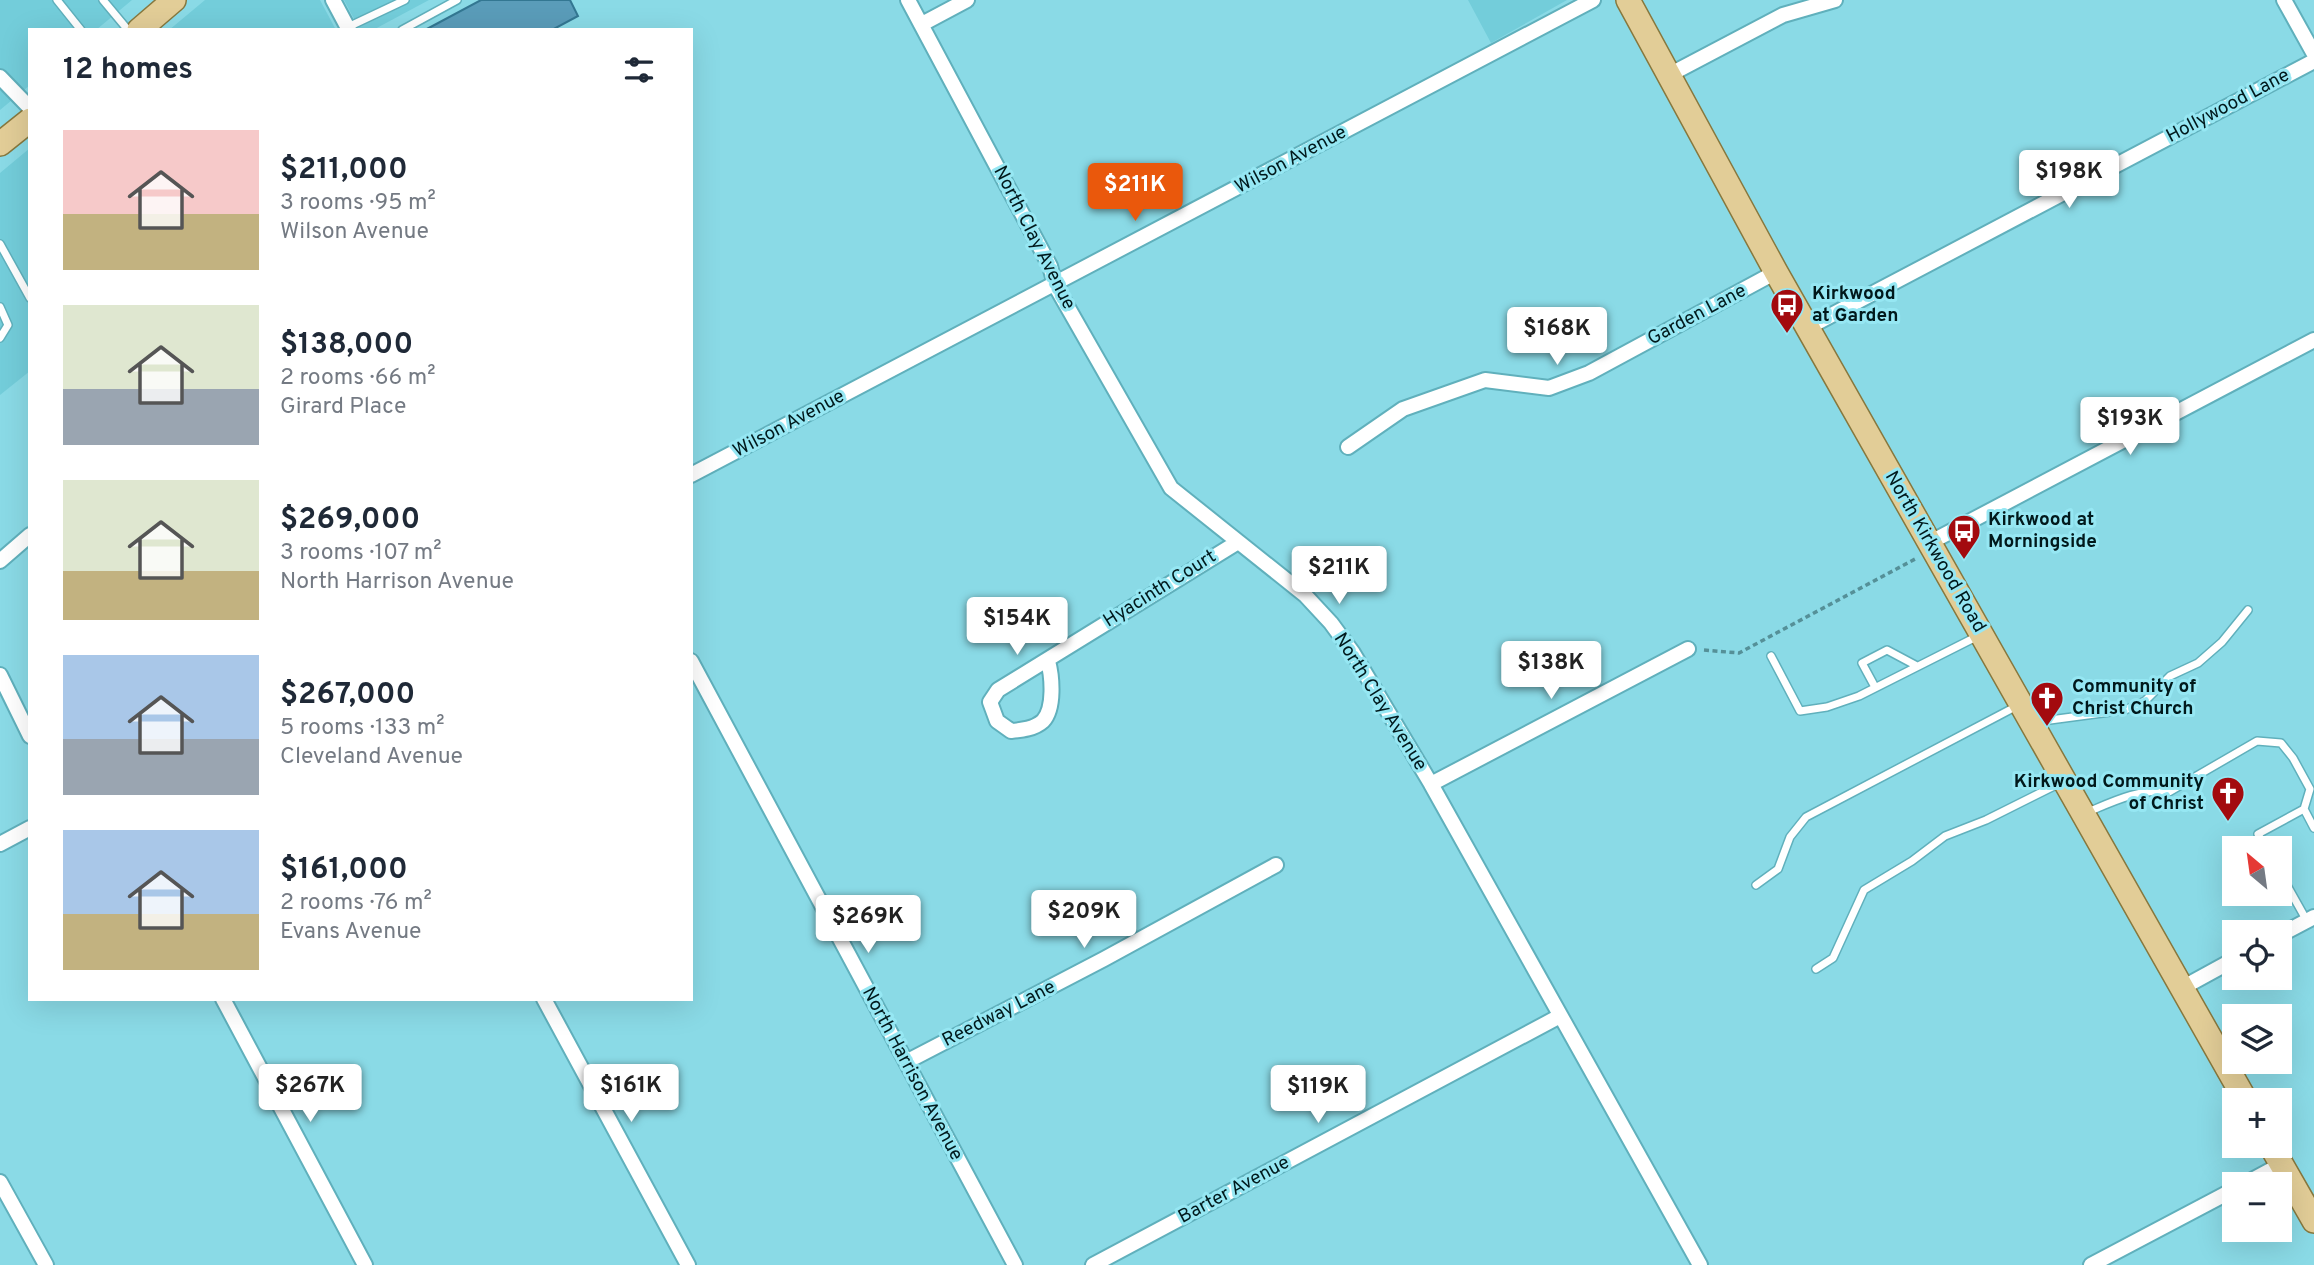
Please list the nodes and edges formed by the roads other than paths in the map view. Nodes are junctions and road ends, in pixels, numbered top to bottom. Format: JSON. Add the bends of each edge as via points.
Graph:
{"nodes":[{"id":1,"x":57,"y":0,"type":"edge"},
{"id":2,"x":103,"y":0,"type":"edge"},
{"id":3,"x":174,"y":0,"type":"edge"},
{"id":4,"x":333,"y":0,"type":"edge"},
{"id":5,"x":405,"y":0,"type":"edge"},
{"id":6,"x":457,"y":0,"type":"edge"},
{"id":7,"x":908,"y":0,"type":"edge"},
{"id":8,"x":967,"y":0,"type":"edge"},
{"id":9,"x":1593,"y":0,"type":"edge"},
{"id":10,"x":1628,"y":0,"type":"edge"},
{"id":11,"x":1800,"y":0,"type":"edge"},
{"id":12,"x":1835,"y":0,"type":"edge"},
{"id":13,"x":2284,"y":0,"type":"edge"},
{"id":14,"x":1783,"y":15,"type":"junction"},
{"id":15,"x":922,"y":24,"type":"junction"},
{"id":16,"x":150,"y":26,"type":"edge"},
{"id":17,"x":78,"y":28,"type":"edge"},
{"id":18,"x":126,"y":28,"type":"edge"},
{"id":19,"x":348,"y":28,"type":"edge"},
{"id":20,"x":406,"y":28,"type":"edge"},
{"id":21,"x":2314,"y":54,"type":"edge"},
{"id":22,"x":2314,"y":61,"type":"edge"},
{"id":23,"x":1669,"y":75,"type":"junction"},
{"id":24,"x":0,"y":77,"type":"edge"},
{"id":25,"x":28,"y":106,"type":"edge"},
{"id":26,"x":28,"y":122,"type":"edge"},
{"id":27,"x":0,"y":144,"type":"edge"},
{"id":28,"x":0,"y":244,"type":"edge"},
{"id":29,"x":1776,"y":272,"type":"junction"},
{"id":30,"x":1055,"y":285,"type":"junction"},
{"id":31,"x":28,"y":294,"type":"edge"},
{"id":32,"x":0,"y":307,"type":"edge"},
{"id":33,"x":1807,"y":328,"type":"junction"},
{"id":34,"x":0,"y":338,"type":"edge"},
{"id":35,"x":2314,"y":340,"type":"edge"},
{"id":36,"x":1348,"y":447,"type":"dead end"},
{"id":37,"x":693,"y":474,"type":"edge"},
{"id":38,"x":28,"y":537,"type":"edge"},
{"id":39,"x":1238,"y":542,"type":"junction"},
{"id":40,"x":1931,"y":547,"type":"junction"},
{"id":41,"x":0,"y":561,"type":"edge"},
{"id":42,"x":2248,"y":610,"type":"dead end"},
{"id":43,"x":1982,"y":634,"type":"junction"},
{"id":44,"x":1688,"y":649,"type":"road end"},
{"id":45,"x":1771,"y":656,"type":"dead end"},
{"id":46,"x":1048,"y":661,"type":"junction"},
{"id":47,"x":693,"y":665,"type":"edge"},
{"id":48,"x":1917,"y":666,"type":"junction"},
{"id":49,"x":0,"y":675,"type":"edge"},
{"id":50,"x":1875,"y":687,"type":"junction"},
{"id":51,"x":2025,"y":713,"type":"junction"},
{"id":52,"x":28,"y":732,"type":"edge"},
{"id":53,"x":2064,"y":781,"type":"junction"},
{"id":54,"x":1432,"y":784,"type":"junction"},
{"id":55,"x":2304,"y":809,"type":"junction"},
{"id":56,"x":2083,"y":814,"type":"junction"},
{"id":57,"x":2314,"y":828,"type":"edge"},
{"id":58,"x":28,"y":829,"type":"edge"},
{"id":59,"x":2259,"y":836,"type":"edge"},
{"id":60,"x":0,"y":844,"type":"edge"},
{"id":61,"x":1276,"y":865,"type":"dead end"},
{"id":62,"x":1756,"y":885,"type":"dead end"},
{"id":63,"x":2292,"y":891,"type":"edge"},
{"id":64,"x":2311,"y":919,"type":"edge"},
{"id":65,"x":2292,"y":929,"type":"edge"},
{"id":66,"x":2222,"y":966,"type":"edge"},
{"id":67,"x":1816,"y":969,"type":"dead end"},
{"id":68,"x":2182,"y":988,"type":"junction"},
{"id":69,"x":224,"y":1001,"type":"edge"},
{"id":70,"x":545,"y":1001,"type":"edge"},
{"id":71,"x":1560,"y":1016,"type":"junction"},
{"id":72,"x":906,"y":1062,"type":"junction"},
{"id":73,"x":2239,"y":1088,"type":"edge"},
{"id":74,"x":2274,"y":1158,"type":"edge"},
{"id":75,"x":2279,"y":1158,"type":"edge"},
{"id":76,"x":2258,"y":1172,"type":"edge"},
{"id":77,"x":0,"y":1182,"type":"edge"},
{"id":78,"x":2222,"y":1196,"type":"edge"},
{"id":79,"x":2314,"y":1221,"type":"edge"},
{"id":80,"x":46,"y":1265,"type":"edge"},
{"id":81,"x":365,"y":1265,"type":"edge"},
{"id":82,"x":688,"y":1265,"type":"edge"},
{"id":83,"x":1015,"y":1265,"type":"edge"},
{"id":84,"x":1093,"y":1265,"type":"edge"},
{"id":85,"x":1700,"y":1265,"type":"edge"},
{"id":86,"x":2091,"y":1265,"type":"edge"}],
"edges":[{"from":1,"to":17,"type":"lane"},
{"from":2,"to":18,"type":"lane"},
{"from":3,"to":16,"type":"main road"},
{"from":4,"to":19,"type":"street"},
{"from":5,"to":19,"type":"lane"},
{"from":6,"to":20,"type":"lane"},
{"from":7,"to":15,"type":"street","name":"North Clay Avenue"},
{"from":8,"to":15,"type":"street"},
{"from":9,"to":30,"type":"street","name":"Wilson Avenue"},
{"from":10,"to":23,"type":"main road","name":"North Kirkwood Road"},
{"from":11,"to":14,"type":"street"},
{"from":12,"to":14,"type":"street"},
{"from":13,"to":21,"type":"street"},
{"from":14,"to":23,"type":"street"},
{"from":15,"to":30,"type":"street","name":"North Clay Avenue","via":[[1050,266]]},
{"from":22,"to":33,"type":"street","name":"Hollywood Lane"},
{"from":23,"to":29,"type":"main road","name":"North Kirkwood Road"},
{"from":24,"to":25,"type":"street"},
{"from":26,"to":27,"type":"main road"},
{"from":28,"to":31,"type":"lane"},
{"from":29,"to":33,"type":"main road","name":"North Kirkwood Road"},
{"from":29,"to":36,"type":"street","name":"Garden Lane","via":[[1589,373],[1549,388],[1485,380],[1403,409]]},
{"from":30,"to":37,"type":"street","name":"Wilson Avenue"},
{"from":30,"to":39,"type":"street","name":"North Clay Avenue","via":[[1171,488]]},
{"from":32,"to":34,"type":"lane","via":[[8,325]]},
{"from":33,"to":40,"type":"main road","name":"North Kirkwood Road"},
{"from":35,"to":40,"type":"street"},
{"from":38,"to":41,"type":"street"},
{"from":39,"to":46,"type":"street","name":"Hyacinth Court"},
{"from":39,"to":54,"type":"street","name":"North Clay Avenue","via":[[1305,595],[1331,623]]},
{"from":40,"to":43,"type":"main road","name":"North Kirkwood Road"},
{"from":42,"to":51,"type":"lane","via":[[2222,642],[2198,663],[2170,676],[2145,701],[2125,710]]},
{"from":43,"to":48,"type":"lane"},
{"from":43,"to":51,"type":"main road","name":"North Kirkwood Road"},
{"from":44,"to":54,"type":"street"},
{"from":45,"to":50,"type":"lane","via":[[1800,711],[1827,707]]},
{"from":46,"to":46,"type":"street","name":"Hyacinth Court","via":[[1009,682],[990,702],[997,721],[1011,731],[1030,729],[1044,720],[1050,705]]},
{"from":47,"to":72,"type":"street","name":"North Harrison Avenue"},
{"from":48,"to":50,"type":"lane"},
{"from":48,"to":50,"type":"lane","via":[[1887,650],[1862,663]]},
{"from":49,"to":52,"type":"street"},
{"from":51,"to":53,"type":"main road","name":"North Kirkwood Road"},
{"from":51,"to":62,"type":"lane","via":[[1806,817],[1790,837],[1778,869]]},
{"from":53,"to":56,"type":"main road","name":"North Kirkwood Road"},
{"from":53,"to":67,"type":"lane","via":[[1945,836],[1864,890],[1833,958]]},
{"from":54,"to":71,"type":"street","name":"North Clay Avenue"},
{"from":55,"to":56,"type":"lane","via":[[2310,789],[2293,758],[2281,743],[2257,741],[2169,792],[2155,790],[2124,797]]},
{"from":55,"to":57,"type":"lane"},
{"from":55,"to":59,"type":"lane"},
{"from":56,"to":68,"type":"main road","name":"North Kirkwood Road"},
{"from":58,"to":60,"type":"street"},
{"from":61,"to":72,"type":"street","name":"Reedway Lane"},
{"from":63,"to":64,"type":"lane"},
{"from":64,"to":65,"type":"street"},
{"from":66,"to":68,"type":"street"},
{"from":68,"to":73,"type":"main road","name":"North Kirkwood Road"},
{"from":69,"to":81,"type":"street"},
{"from":70,"to":82,"type":"street"},
{"from":71,"to":84,"type":"street","name":"Barter Avenue"},
{"from":71,"to":85,"type":"street","name":"North Clay Avenue"},
{"from":72,"to":83,"type":"street","name":"North Harrison Avenue"},
{"from":74,"to":76,"type":"street"},
{"from":75,"to":79,"type":"main road"},
{"from":77,"to":80,"type":"street"},
{"from":78,"to":86,"type":"street"}]}
